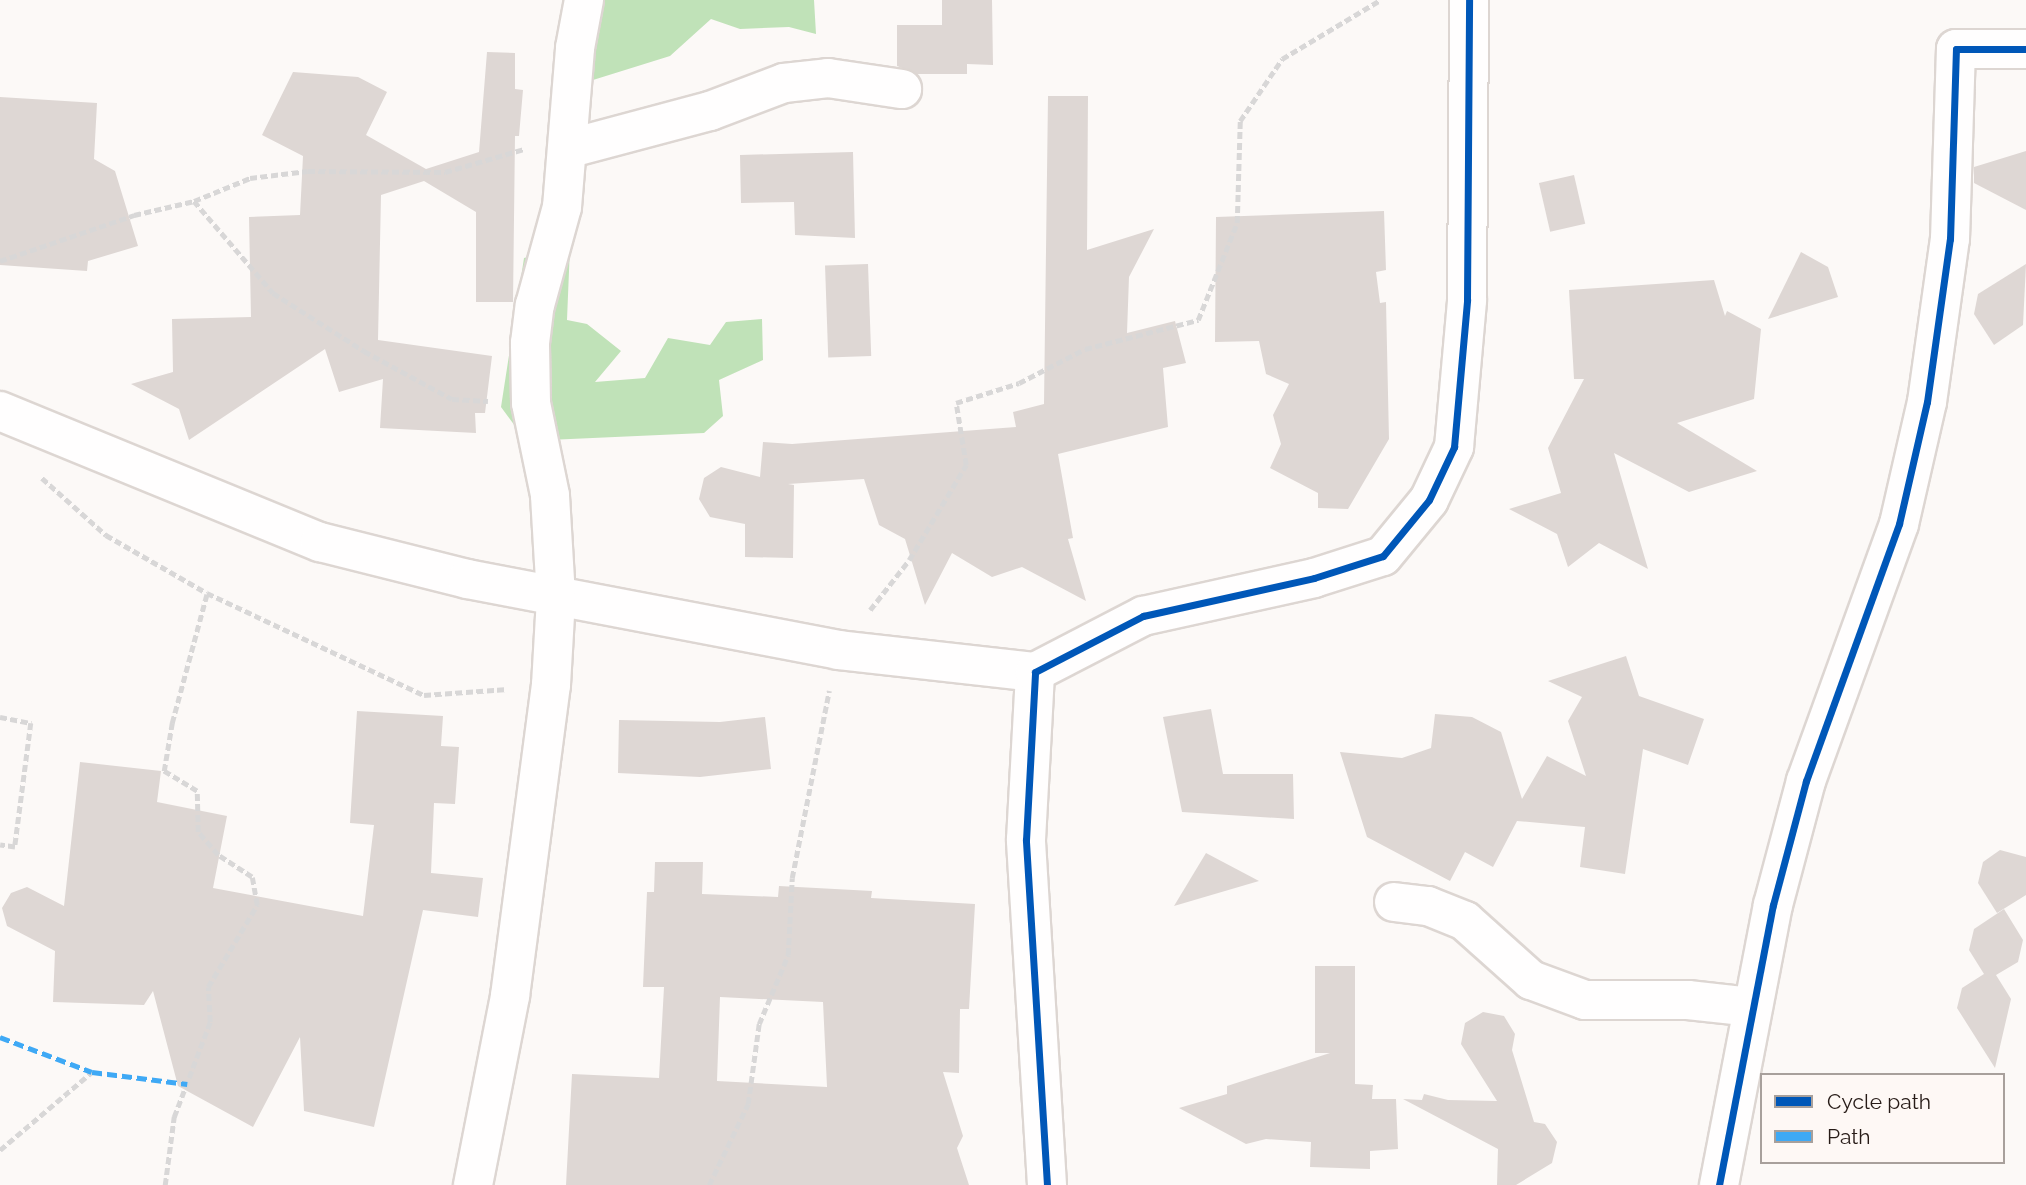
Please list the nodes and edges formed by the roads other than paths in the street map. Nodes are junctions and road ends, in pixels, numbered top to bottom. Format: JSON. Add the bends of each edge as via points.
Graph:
{"nodes":[{"id":1,"x":584,"y":0,"type":"edge"},
{"id":2,"x":1469,"y":0,"type":"edge"},
{"id":3,"x":2026,"y":49,"type":"edge"},
{"id":4,"x":902,"y":89,"type":"dead end"},
{"id":5,"x":570,"y":148,"type":"junction"},
{"id":6,"x":0,"y":411,"type":"edge"},
{"id":7,"x":556,"y":597,"type":"junction"},
{"id":8,"x":1035,"y":672,"type":"junction"},
{"id":9,"x":1394,"y":902,"type":"dead end"},
{"id":10,"x":1751,"y":1007,"type":"junction"},
{"id":11,"x":473,"y":1185,"type":"edge"},
{"id":12,"x":1047,"y":1185,"type":"edge"},
{"id":13,"x":1718,"y":1185,"type":"edge"}],
"edges":[{"from":1,"to":5,"type":"street","via":[[575,48]]},
{"from":2,"to":8,"type":"street","via":[[1467,300],[1454,447],[1429,500],[1383,556],[1314,578],[1143,616]]},
{"from":3,"to":10,"type":"street","via":[[1956,49],[1950,239],[1927,402],[1899,524],[1806,781]]},
{"from":4,"to":5,"type":"street","via":[[828,78],[784,83],[710,111]]},
{"from":5,"to":7,"type":"street","via":[[562,207],[535,305],[530,343],[531,403],[550,495]]},
{"from":6,"to":7,"type":"street","via":[[320,542]]},
{"from":7,"to":8,"type":"street","via":[[838,650]]},
{"from":7,"to":11,"type":"street","via":[[551,685],[510,996]]},
{"from":8,"to":12,"type":"street","via":[[1026,840]]},
{"from":9,"to":10,"type":"street","via":[[1428,906],[1465,921],[1531,981],[1585,1000],[1688,1000]]},
{"from":10,"to":13,"type":"street"}]}
